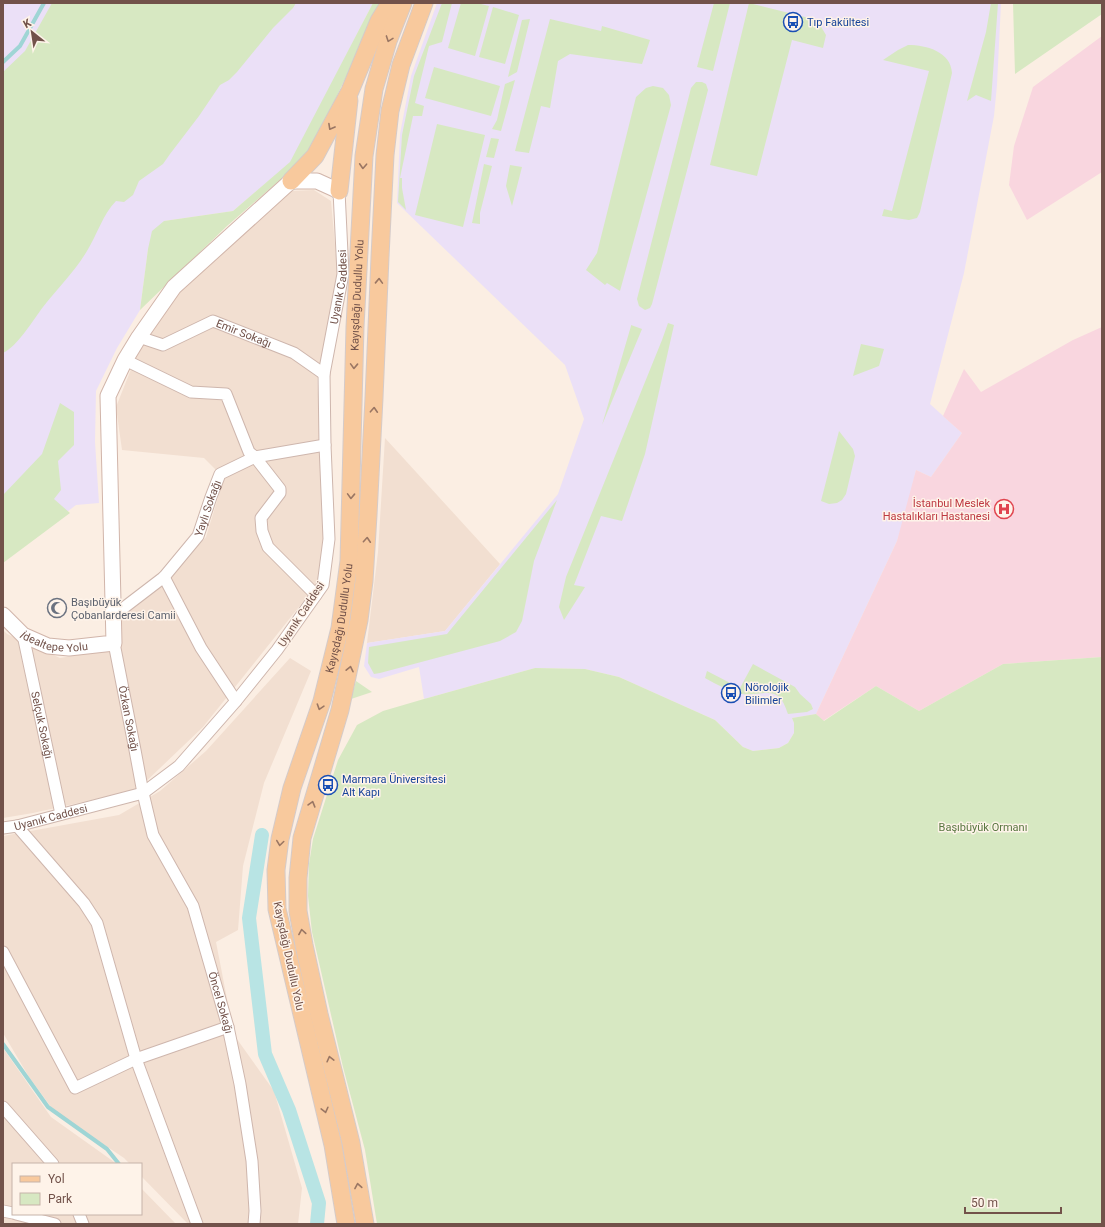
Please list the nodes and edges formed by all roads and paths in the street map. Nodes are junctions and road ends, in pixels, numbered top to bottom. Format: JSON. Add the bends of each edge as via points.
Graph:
{"nodes":[{"id":1,"x":390,"y":3,"type":"edge"},
{"id":2,"x":403,"y":3,"type":"edge"},
{"id":3,"x":424,"y":3,"type":"edge"},
{"id":4,"x":350,"y":91,"type":"junction"},
{"id":5,"x":291,"y":181,"type":"junction"},
{"id":6,"x":339,"y":191,"type":"junction"},
{"id":7,"x":139,"y":337,"type":"junction"},
{"id":8,"x":125,"y":360,"type":"junction"},
{"id":9,"x":324,"y":374,"type":"junction"},
{"id":10,"x":325,"y":445,"type":"junction"},
{"id":11,"x":255,"y":458,"type":"junction"},
{"id":12,"x":164,"y":576,"type":"junction"},
{"id":13,"x":316,"y":595,"type":"junction"},
{"id":14,"x":3,"y":615,"type":"edge"},
{"id":15,"x":113,"y":616,"type":"junction"},
{"id":16,"x":24,"y":635,"type":"junction"},
{"id":17,"x":114,"y":643,"type":"junction"},
{"id":18,"x":236,"y":701,"type":"junction"},
{"id":19,"x":143,"y":793,"type":"junction"},
{"id":20,"x":61,"y":814,"type":"junction"},
{"id":21,"x":17,"y":826,"type":"junction"},
{"id":22,"x":3,"y":828,"type":"edge"},
{"id":23,"x":3,"y":952,"type":"edge"},
{"id":24,"x":228,"y":1027,"type":"junction"},
{"id":25,"x":136,"y":1059,"type":"junction"},
{"id":26,"x":3,"y":1107,"type":"edge"},
{"id":27,"x":52,"y":1163,"type":"edge"},
{"id":28,"x":20,"y":1215,"type":"edge"},
{"id":29,"x":55,"y":1224,"type":"edge"},
{"id":30,"x":197,"y":1224,"type":"edge"},
{"id":31,"x":254,"y":1224,"type":"edge"},
{"id":32,"x":346,"y":1224,"type":"edge"},
{"id":33,"x":365,"y":1224,"type":"edge"}],
"edges":[{"from":1,"to":4,"type":"main road","via":[[379,22]]},
{"from":2,"to":32,"type":"main road","name":"Kayışdağı Dudullu Yolu","one_way":true,"via":[[388,41],[374,89],[364,156],[349,561],[340,628],[322,701],[292,788],[280,839],[276,870],[277,909],[333,1145]]},
{"from":33,"to":3,"type":"main road","name":"Kayışdağı Dudullu Yolu","one_way":true,"via":[[351,1143],[304,945],[298,911],[298,878],[302,838],[340,710],[359,620],[364,581],[389,118],[401,65]]},
{"from":4,"to":5,"type":"main road","one_way":true,"via":[[315,156]]},
{"from":4,"to":6,"type":"main road"},
{"from":5,"to":6,"type":"main road","via":[[317,181]]},
{"from":5,"to":7,"type":"main road","via":[[174,287]]},
{"from":6,"to":9,"type":"street","name":"Uyanık Caddesi","via":[[343,274]]},
{"from":7,"to":8,"type":"main road"},
{"from":7,"to":9,"type":"street","name":"Emir Sokağı","via":[[163,345],[213,321],[294,353]]},
{"from":8,"to":11,"type":"street","via":[[191,392],[226,394],[249,452]]},
{"from":8,"to":15,"type":"main road","via":[[108,396]]},
{"from":9,"to":10,"type":"street","name":"Uyanık Caddesi"},
{"from":10,"to":11,"type":"street","name":"Yaylı Sokağı"},
{"from":10,"to":13,"type":"street","name":"Uyanık Caddesi","via":[[329,539],[323,585]]},
{"from":11,"to":12,"type":"street","name":"Yaylı Sokağı","via":[[220,474],[198,536]]},
{"from":11,"to":13,"type":"street","via":[[280,489],[280,493],[261,518],[262,531],[268,547]]},
{"from":12,"to":15,"type":"street","name":"Yaylı Sokağı"},
{"from":12,"to":18,"type":"street","via":[[201,648]]},
{"from":13,"to":18,"type":"street","name":"Uyanık Caddesi","via":[[277,650]]},
{"from":14,"to":16,"type":"main road","name":"İdealtepe Yolu"},
{"from":15,"to":17,"type":"main road"},
{"from":16,"to":17,"type":"main road","name":"İdealtepe Yolu","via":[[48,646],[69,648]]},
{"from":16,"to":20,"type":"street","name":"Selçuk Sokağı"},
{"from":17,"to":19,"type":"street","name":"Özkan Sokağı"},
{"from":18,"to":19,"type":"street","name":"Uyanık Caddesi","via":[[179,766]]},
{"from":19,"to":20,"type":"street","name":"Uyanık Caddesi"},
{"from":19,"to":24,"type":"street","name":"Öncel Sokağı","via":[[153,835],[193,906]]},
{"from":20,"to":21,"type":"street","name":"Uyanık Caddesi"},
{"from":21,"to":22,"type":"street","name":"Uyanık Caddesi"},
{"from":21,"to":25,"type":"street","via":[[84,903],[97,923]]},
{"from":23,"to":25,"type":"street","via":[[75,1088]]},
{"from":24,"to":25,"type":"street"},
{"from":24,"to":31,"type":"street","name":"Öncel Sokağı","via":[[252,1161]]},
{"from":25,"to":30,"type":"street"},
{"from":26,"to":27,"type":"street"},
{"from":28,"to":29,"type":"street"}]}
